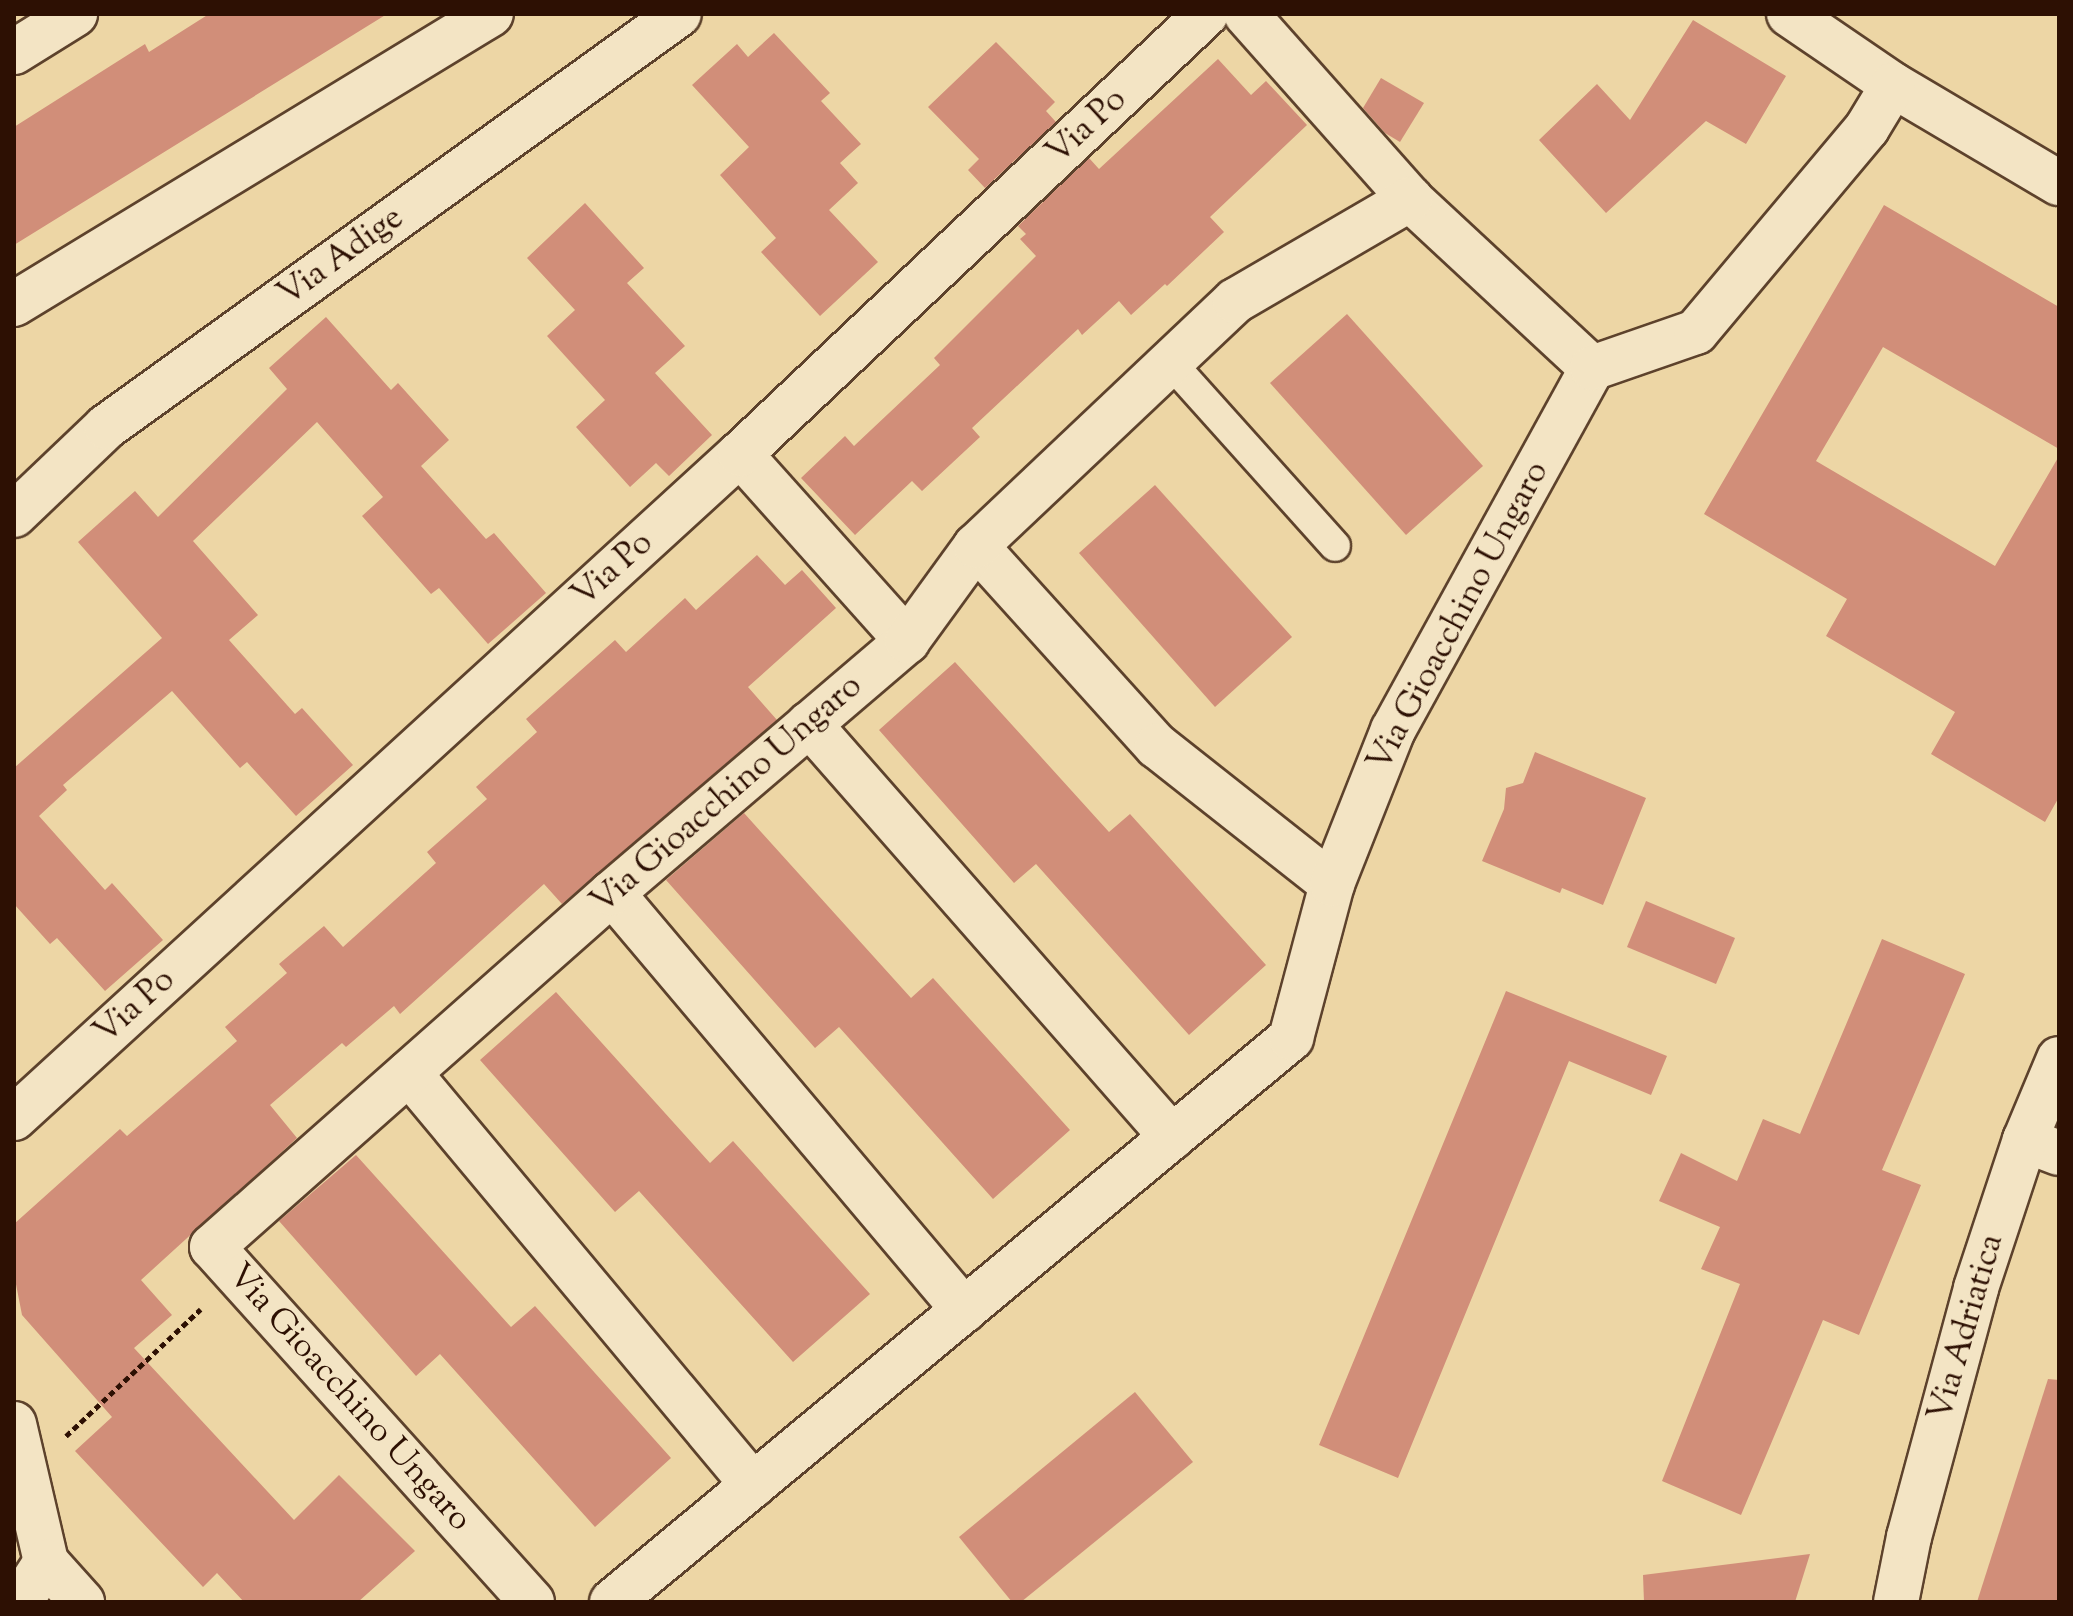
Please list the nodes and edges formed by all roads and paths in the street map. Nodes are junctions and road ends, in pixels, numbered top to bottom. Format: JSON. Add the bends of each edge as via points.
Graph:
{"nodes":[{"id":1,"x":75,"y":14,"type":"edge"},
{"id":2,"x":491,"y":14,"type":"edge"},
{"id":3,"x":679,"y":14,"type":"edge"},
{"id":4,"x":1206,"y":14,"type":"edge"},
{"id":5,"x":1246,"y":14,"type":"edge"},
{"id":6,"x":1789,"y":14,"type":"edge"},
{"id":7,"x":14,"y":52,"type":"edge"},
{"id":8,"x":1893,"y":85,"type":"junction"},
{"id":9,"x":2059,"y":183,"type":"edge"},
{"id":10,"x":1410,"y":199,"type":"junction"},
{"id":11,"x":14,"y":304,"type":"edge"},
{"id":12,"x":1170,"y":362,"type":"junction"},
{"id":13,"x":1592,"y":368,"type":"junction"},
{"id":14,"x":740,"y":454,"type":"junction"},
{"id":15,"x":14,"y":515,"type":"edge"},
{"id":16,"x":976,"y":546,"type":"junction"},
{"id":17,"x":1335,"y":546,"type":"dead end"},
{"id":18,"x":907,"y":641,"type":"junction"},
{"id":19,"x":809,"y":724,"type":"junction"},
{"id":20,"x":1332,"y":884,"type":"junction"},
{"id":21,"x":612,"y":893,"type":"junction"},
{"id":22,"x":2059,"y":1059,"type":"edge"},
{"id":23,"x":409,"y":1073,"type":"junction"},
{"id":24,"x":14,"y":1118,"type":"edge"},
{"id":25,"x":1172,"y":1137,"type":"junction"},
{"id":26,"x":2042,"y":1146,"type":"edge"},
{"id":27,"x":237,"y":1275,"type":"junction"},
{"id":28,"x":964,"y":1310,"type":"junction"},
{"id":29,"x":18,"y":1444,"type":"edge"},
{"id":30,"x":753,"y":1485,"type":"junction"},
{"id":31,"x":46,"y":1562,"type":"junction"},
{"id":32,"x":20,"y":1602,"type":"edge"},
{"id":33,"x":82,"y":1602,"type":"edge"},
{"id":34,"x":532,"y":1602,"type":"edge"},
{"id":35,"x":612,"y":1602,"type":"edge"},
{"id":36,"x":1896,"y":1602,"type":"edge"}],
"edges":[{"from":1,"to":7,"type":"street"},
{"from":2,"to":11,"type":"street"},
{"from":3,"to":15,"type":"street","name":"Via Adige","via":[[106,427]]},
{"from":4,"to":14,"type":"street","name":"Via Po"},
{"from":5,"to":10,"type":"street"},
{"from":6,"to":8,"type":"street"},
{"from":8,"to":9,"type":"street"},
{"from":8,"to":13,"type":"street","via":[[1867,128],[1696,332]]},
{"from":10,"to":12,"type":"street","name":"Via Gioacchino Ungaro","via":[[1235,301]]},
{"from":10,"to":13,"type":"street"},
{"from":12,"to":16,"type":"street","name":"Via Gioacchino Ungaro"},
{"from":12,"to":17,"type":"lane"},
{"from":13,"to":20,"type":"street","name":"Via Gioacchino Ungaro","via":[[1393,730]]},
{"from":14,"to":18,"type":"street"},
{"from":14,"to":24,"type":"street","name":"Via Po"},
{"from":16,"to":18,"type":"street","name":"Via Gioacchino Ungaro"},
{"from":16,"to":20,"type":"street","via":[[1157,746]]},
{"from":18,"to":19,"type":"street","name":"Via Gioacchino Ungaro"},
{"from":19,"to":21,"type":"street","name":"Via Gioacchino Ungaro"},
{"from":19,"to":25,"type":"street"},
{"from":20,"to":25,"type":"street","name":"Via Gioacchino Ungaro","via":[[1291,1038]]},
{"from":21,"to":23,"type":"street","name":"Via Gioacchino Ungaro"},
{"from":21,"to":28,"type":"street"},
{"from":22,"to":26,"type":"street","name":"Via Adriatica"},
{"from":23,"to":27,"type":"street","name":"Via Gioacchino Ungaro","via":[[212,1247]]},
{"from":23,"to":30,"type":"street"},
{"from":25,"to":28,"type":"street","name":"Via Gioacchino Ungaro"},
{"from":26,"to":36,"type":"street","name":"Via Adriatica","via":[[1976,1288]]},
{"from":27,"to":29,"type":"path","via":[[67,1436]]},
{"from":27,"to":34,"type":"street","name":"Via Gioacchino Ungaro"},
{"from":28,"to":30,"type":"street","name":"Via Gioacchino Ungaro"},
{"from":29,"to":31,"type":"street"},
{"from":30,"to":35,"type":"street","name":"Via Gioacchino Ungaro"},
{"from":31,"to":32,"type":"street"},
{"from":31,"to":33,"type":"street"}]}
